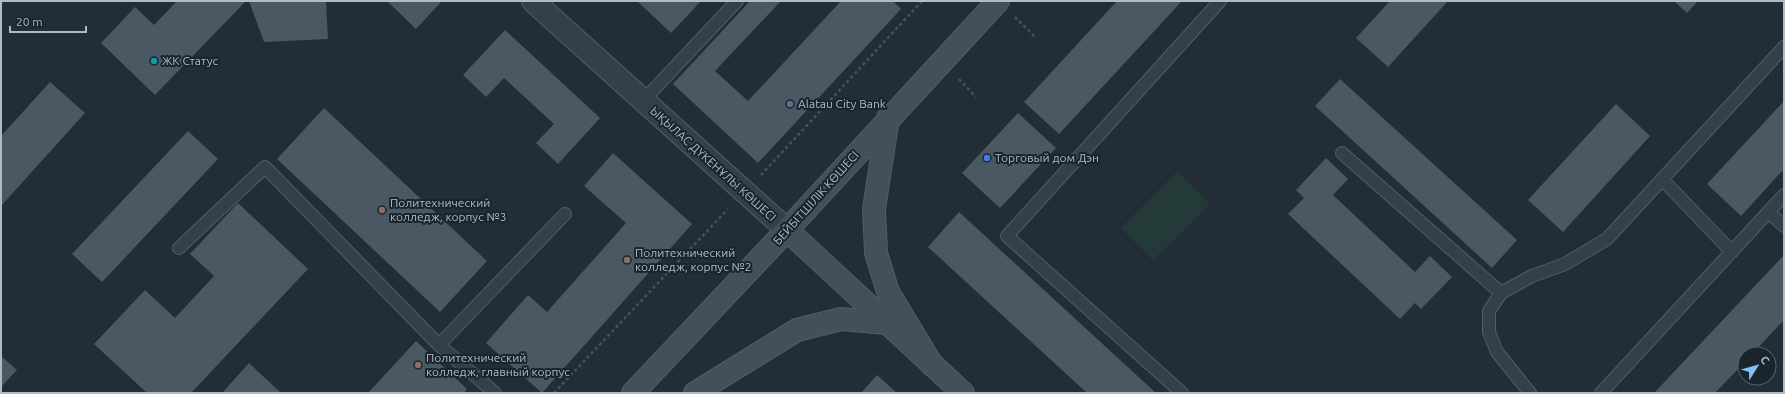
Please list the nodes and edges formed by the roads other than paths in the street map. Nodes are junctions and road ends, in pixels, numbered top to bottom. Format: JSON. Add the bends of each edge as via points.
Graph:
{"nodes":[{"id":1,"x":533,"y":1,"type":"edge"},
{"id":2,"x":737,"y":1,"type":"edge"},
{"id":3,"x":998,"y":1,"type":"edge"},
{"id":4,"x":1220,"y":1,"type":"edge"},
{"id":5,"x":1784,"y":47,"type":"edge"},
{"id":6,"x":643,"y":101,"type":"junction"},
{"id":7,"x":888,"y":118,"type":"junction"},
{"id":8,"x":1342,"y":153,"type":"dead end"},
{"id":9,"x":1662,"y":179,"type":"junction"},
{"id":10,"x":1784,"y":196,"type":"edge"},
{"id":11,"x":1768,"y":212,"type":"junction"},
{"id":12,"x":565,"y":214,"type":"dead end"},
{"id":13,"x":1784,"y":226,"type":"edge"},
{"id":14,"x":787,"y":230,"type":"junction"},
{"id":15,"x":179,"y":248,"type":"dead end"},
{"id":16,"x":1732,"y":252,"type":"junction"},
{"id":17,"x":1501,"y":293,"type":"junction"},
{"id":18,"x":886,"y":323,"type":"junction"},
{"id":19,"x":439,"y":345,"type":"junction"},
{"id":20,"x":932,"y":365,"type":"junction"},
{"id":21,"x":495,"y":393,"type":"edge"},
{"id":22,"x":633,"y":393,"type":"edge"},
{"id":23,"x":695,"y":393,"type":"edge"},
{"id":24,"x":962,"y":393,"type":"edge"},
{"id":25,"x":1182,"y":393,"type":"edge"},
{"id":26,"x":1530,"y":393,"type":"edge"},
{"id":27,"x":1601,"y":393,"type":"edge"}],
"edges":[{"from":1,"to":6,"type":"street","name":"ЫҚЫЛАС ДҮКЕНҰЛЫ КӨШЕСІ"},
{"from":2,"to":6,"type":"lane"},
{"from":3,"to":7,"type":"main road","name":"БЕЙБІТШІЛІК КӨШЕСІ"},
{"from":4,"to":25,"type":"lane","via":[[1008,236]]},
{"from":5,"to":9,"type":"lane"},
{"from":6,"to":14,"type":"street","name":"ЫҚЫЛАС ДҮКЕНҰЛЫ КӨШЕСІ"},
{"from":7,"to":14,"type":"main road","name":"БЕЙБІТШІЛІК КӨШЕСІ"},
{"from":7,"to":20,"type":"main road","via":[[874,209],[876,253],[888,292]]},
{"from":8,"to":17,"type":"lane"},
{"from":9,"to":16,"type":"lane"},
{"from":9,"to":17,"type":"lane","via":[[1607,239],[1565,264],[1532,276]]},
{"from":10,"to":11,"type":"lane"},
{"from":11,"to":13,"type":"lane"},
{"from":11,"to":16,"type":"lane"},
{"from":12,"to":19,"type":"lane"},
{"from":14,"to":18,"type":"main road","name":"ЫҚЫЛАС ДҮКЕНҰЛЫ КӨШЕСІ"},
{"from":14,"to":22,"type":"main road","name":"БЕЙБІТШІЛІК КӨШЕСІ"},
{"from":15,"to":19,"type":"lane","via":[[265,167]]},
{"from":16,"to":27,"type":"lane"},
{"from":17,"to":26,"type":"lane","via":[[1489,311],[1489,332],[1497,352]]},
{"from":18,"to":20,"type":"main road","name":"ЫҚЫЛАС ДҮКЕНҰЛЫ КӨШЕСІ"},
{"from":18,"to":23,"type":"main road","via":[[841,319],[797,330]]},
{"from":19,"to":21,"type":"lane"},
{"from":20,"to":24,"type":"main road","name":"ЫҚЫЛАС ДҮКЕНҰЛЫ КӨШЕСІ"}]}
